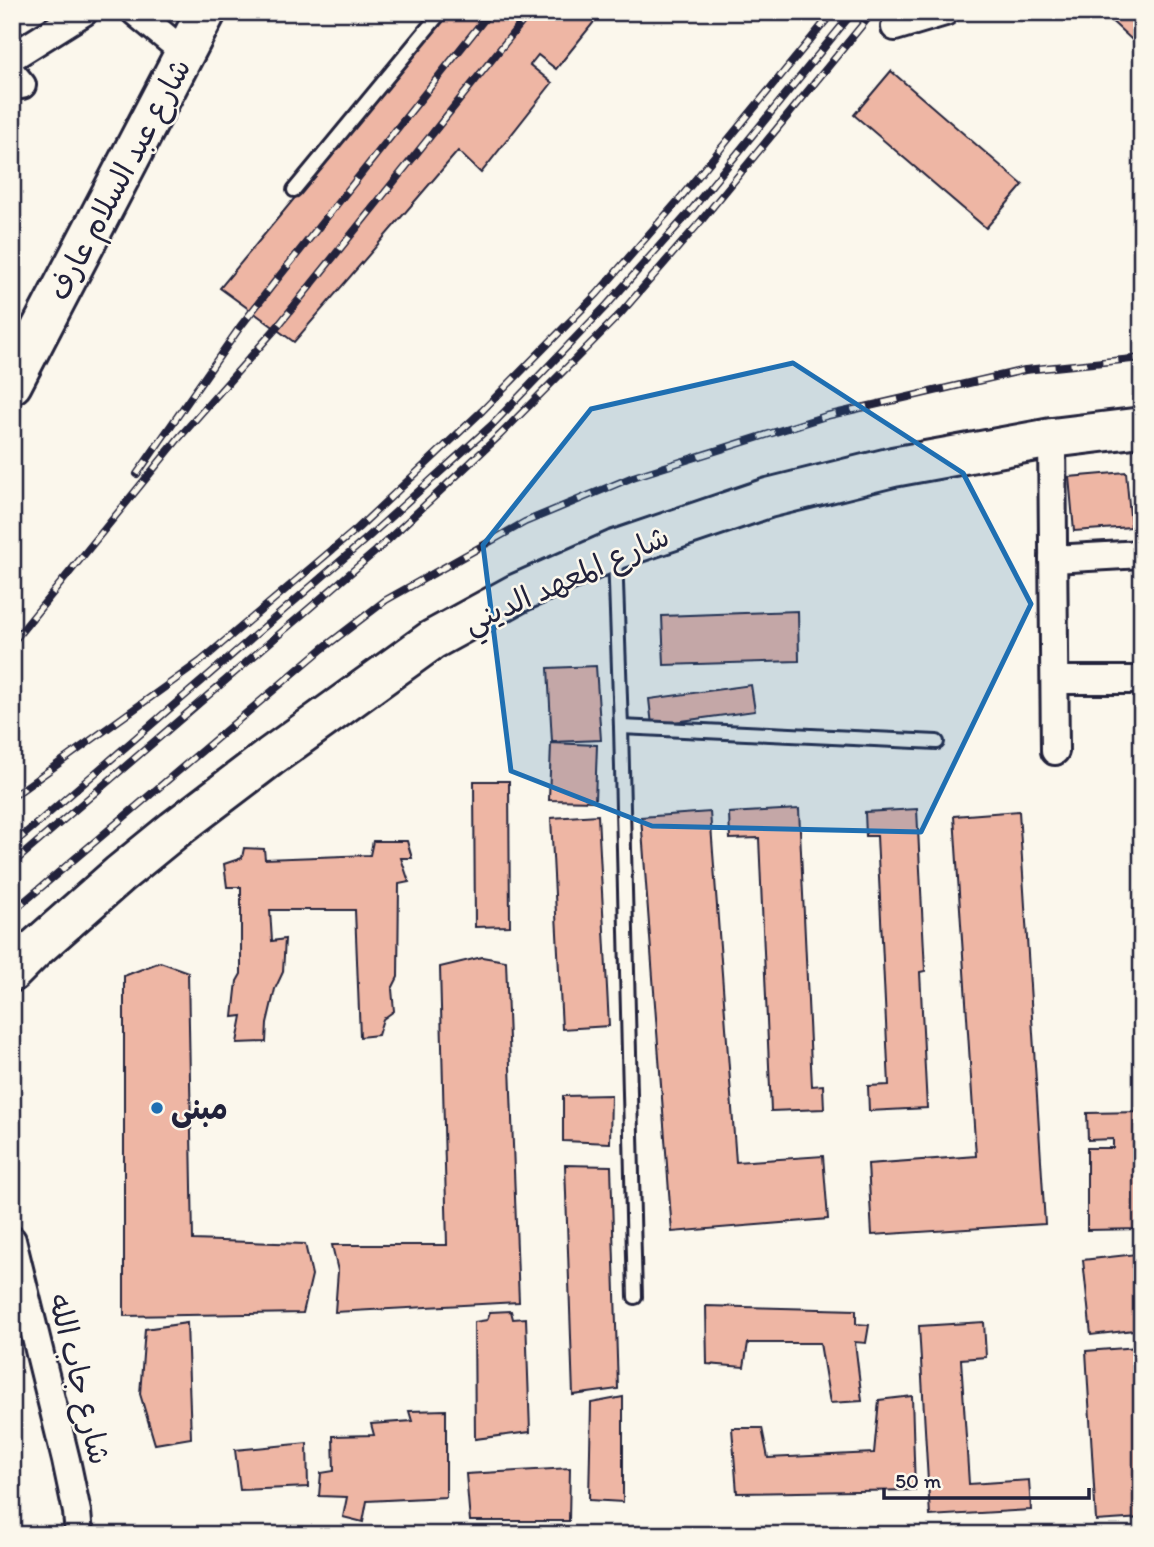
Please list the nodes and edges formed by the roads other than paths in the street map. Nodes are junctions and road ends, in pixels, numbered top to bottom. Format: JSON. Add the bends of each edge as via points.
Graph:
{"nodes":[{"id":1,"x":84,"y":12,"type":"edge"},
{"id":2,"x":135,"y":12,"type":"edge"},
{"id":3,"x":206,"y":12,"type":"edge"},
{"id":4,"x":441,"y":12,"type":"edge"},
{"id":5,"x":945,"y":12,"type":"edge"},
{"id":6,"x":895,"y":27,"type":"dead end"},
{"id":7,"x":185,"y":53,"type":"junction"},
{"id":8,"x":12,"y":57,"type":"edge"},
{"id":9,"x":294,"y":190,"type":"dead end"},
{"id":10,"x":12,"y":384,"type":"edge"},
{"id":11,"x":1142,"y":427,"type":"edge"},
{"id":12,"x":1052,"y":438,"type":"junction"},
{"id":13,"x":615,"y":550,"type":"junction"},
{"id":14,"x":1142,"y":554,"type":"edge"},
{"id":15,"x":1054,"y":559,"type":"junction"},
{"id":16,"x":1055,"y":680,"type":"junction"},
{"id":17,"x":1142,"y":680,"type":"edge"},
{"id":18,"x":621,"y":727,"type":"junction"},
{"id":19,"x":937,"y":743,"type":"dead end"},
{"id":20,"x":1055,"y":751,"type":"dead end"},
{"id":21,"x":12,"y":972,"type":"edge"},
{"id":22,"x":12,"y":1240,"type":"edge"},
{"id":23,"x":635,"y":1297,"type":"dead end"},
{"id":24,"x":79,"y":1535,"type":"edge"}],
"edges":[{"from":1,"to":8,"type":"street"},
{"from":2,"to":7,"type":"street"},
{"from":3,"to":7,"type":"main road","name":"شارع عبد السلام عارف"},
{"from":4,"to":9,"type":"lane"},
{"from":5,"to":6,"type":"street"},
{"from":7,"to":10,"type":"main road","name":"شارع عبد السلام عارف"},
{"from":11,"to":12,"type":"main road","name":"شارع المعهد الديني"},
{"from":12,"to":13,"type":"main road","name":"شارع المعهد الديني","via":[[893,467],[768,498]]},
{"from":12,"to":15,"type":"street"},
{"from":13,"to":18,"type":"lane"},
{"from":13,"to":21,"type":"main road","name":"شارع المعهد الديني","via":[[518,593],[432,640],[174,830]]},
{"from":14,"to":15,"type":"street"},
{"from":15,"to":16,"type":"street"},
{"from":16,"to":17,"type":"street"},
{"from":16,"to":20,"type":"street"},
{"from":18,"to":19,"type":"lane"},
{"from":18,"to":23,"type":"lane"},
{"from":22,"to":24,"type":"street","name":"شارع جاب الله","via":[[66,1461]]}]}
